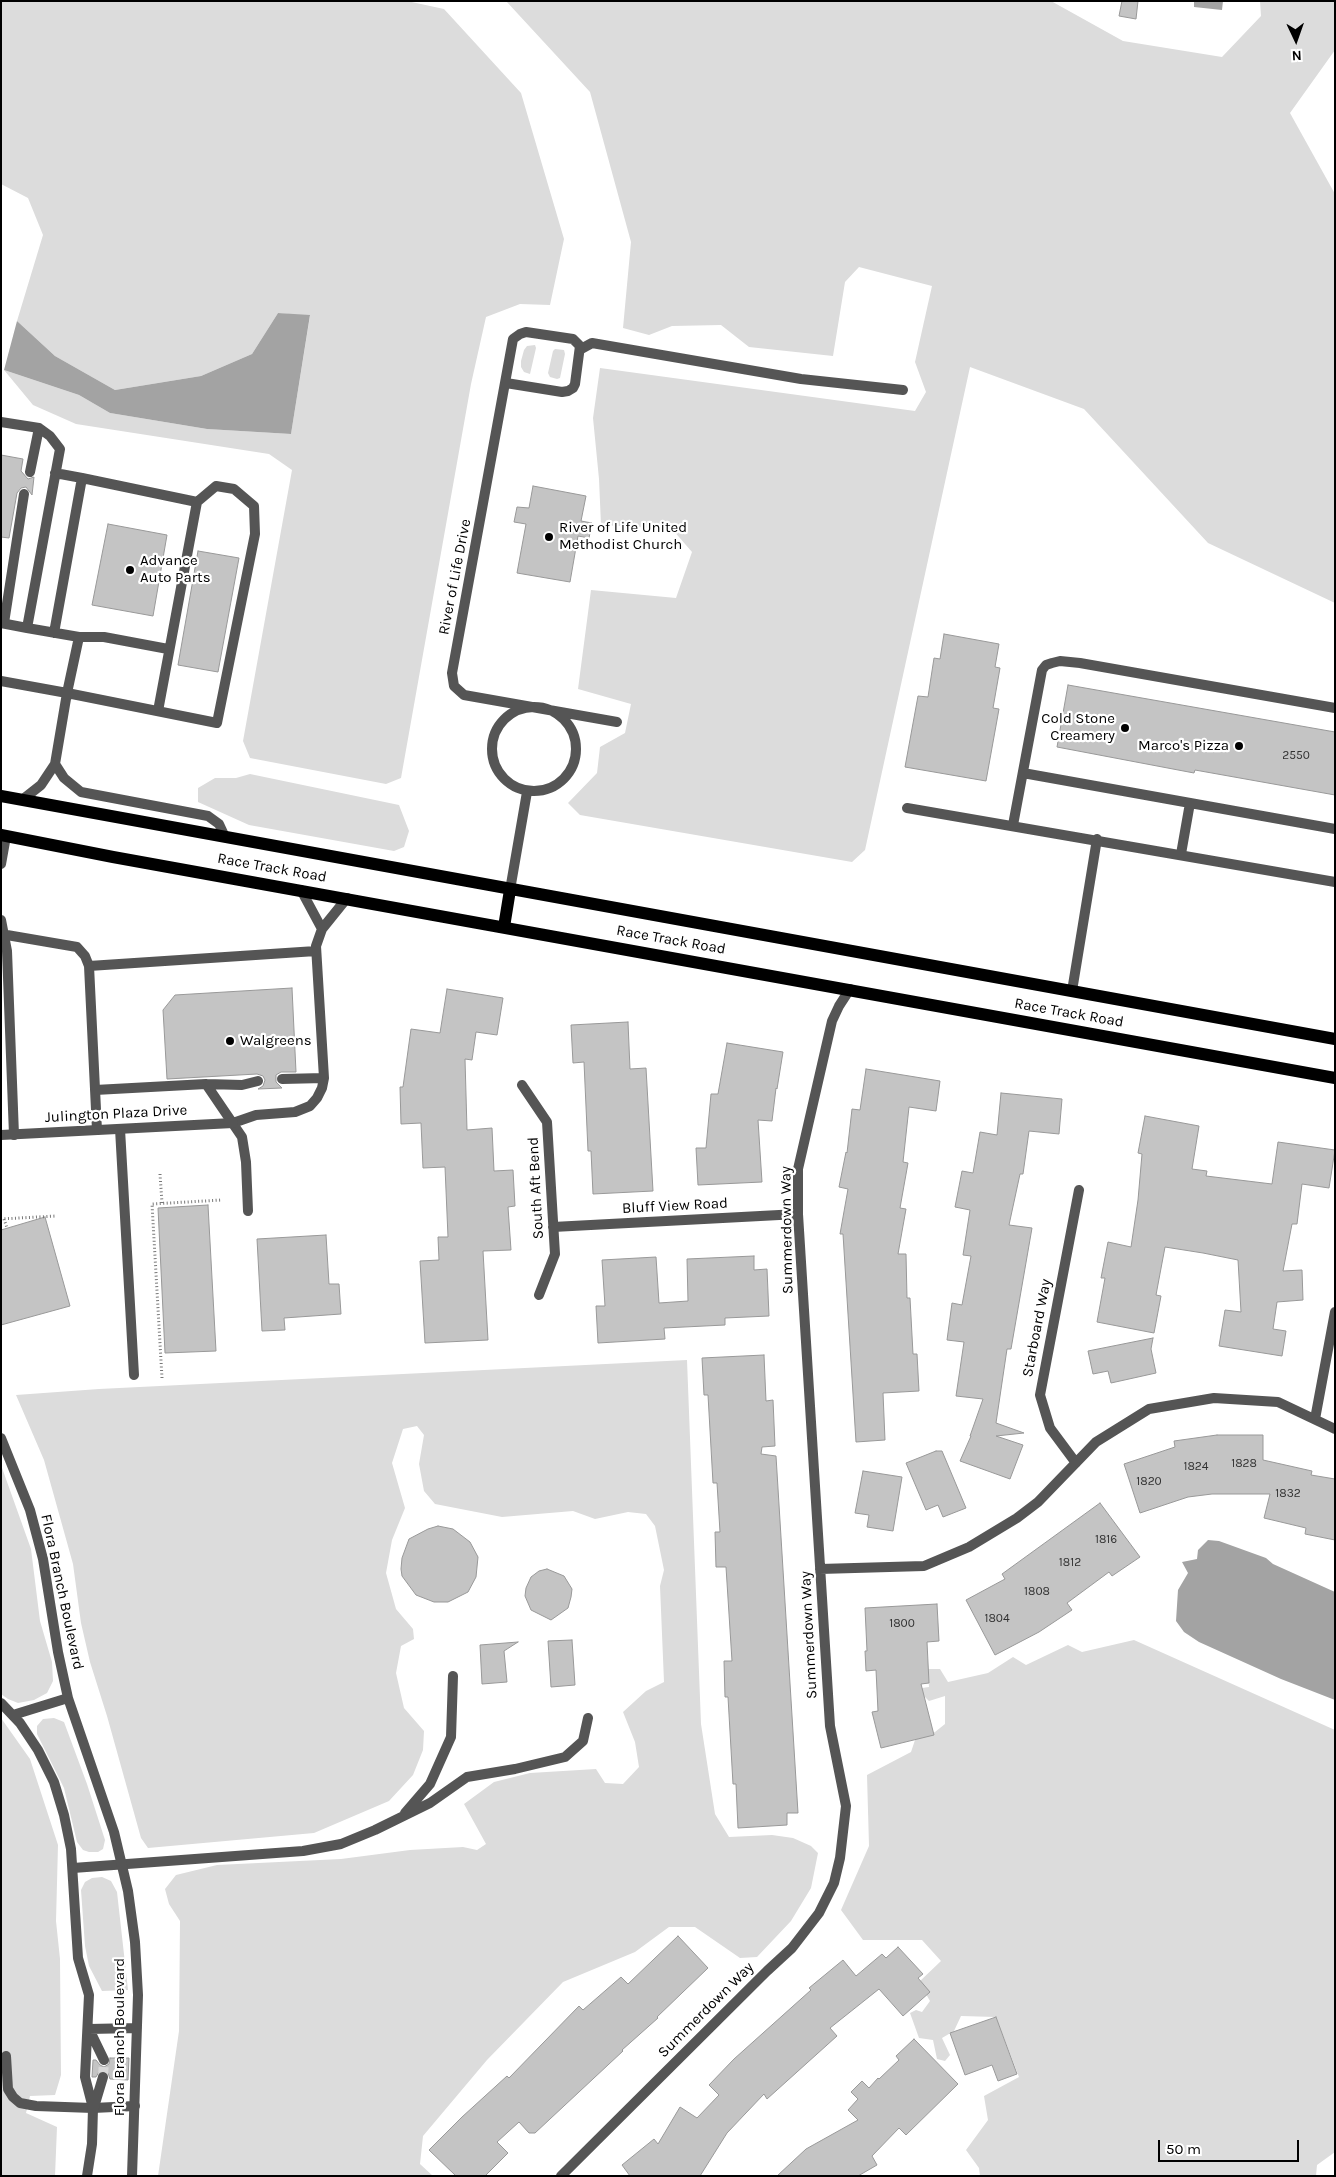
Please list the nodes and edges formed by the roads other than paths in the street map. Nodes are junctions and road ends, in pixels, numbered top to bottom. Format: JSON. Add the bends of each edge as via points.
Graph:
{"nodes":[{"id":1,"x":581,"y":349,"type":"junction"},
{"id":2,"x":506,"y":383,"type":"junction"},
{"id":3,"x":904,"y":390,"type":"dead end"},
{"id":4,"x":1,"y":422,"type":"edge"},
{"id":5,"x":38,"y":428,"type":"junction"},
{"id":6,"x":30,"y":472,"type":"dead end"},
{"id":7,"x":55,"y":473,"type":"junction"},
{"id":8,"x":82,"y":478,"type":"junction"},
{"id":9,"x":24,"y":494,"type":"dead end"},
{"id":10,"x":197,"y":502,"type":"junction"},
{"id":11,"x":3,"y":623,"type":"edge"},
{"id":12,"x":27,"y":628,"type":"junction"},
{"id":13,"x":54,"y":633,"type":"junction"},
{"id":14,"x":79,"y":637,"type":"junction"},
{"id":15,"x":168,"y":649,"type":"junction"},
{"id":16,"x":1,"y":681,"type":"edge"},
{"id":17,"x":68,"y":693,"type":"junction"},
{"id":18,"x":542,"y":708,"type":"junction"},
{"id":19,"x":1335,"y":708,"type":"edge"},
{"id":20,"x":158,"y":711,"type":"junction"},
{"id":21,"x":617,"y":722,"type":"dead end"},
{"id":22,"x":55,"y":764,"type":"junction"},
{"id":23,"x":1023,"y":773,"type":"junction"},
{"id":24,"x":527,"y":792,"type":"junction"},
{"id":25,"x":1,"y":796,"type":"edge"},
{"id":26,"x":22,"y":800,"type":"junction"},
{"id":27,"x":1190,"y":803,"type":"junction"},
{"id":28,"x":907,"y":808,"type":"dead end"},
{"id":29,"x":1013,"y":825,"type":"junction"},
{"id":30,"x":1335,"y":829,"type":"edge"},
{"id":31,"x":4,"y":835,"type":"edge"},
{"id":32,"x":225,"y":837,"type":"junction"},
{"id":33,"x":1097,"y":839,"type":"junction"},
{"id":34,"x":1181,"y":854,"type":"junction"},
{"id":35,"x":1,"y":864,"type":"edge"},
{"id":36,"x":1335,"y":882,"type":"edge"},
{"id":37,"x":301,"y":890,"type":"junction"},
{"id":38,"x":510,"y":890,"type":"junction"},
{"id":39,"x":347,"y":898,"type":"junction"},
{"id":40,"x":1,"y":920,"type":"edge"},
{"id":41,"x":504,"y":927,"type":"junction"},
{"id":42,"x":322,"y":929,"type":"junction"},
{"id":43,"x":2,"y":934,"type":"edge"},
{"id":44,"x":316,"y":951,"type":"junction"},
{"id":45,"x":89,"y":966,"type":"junction"},
{"id":46,"x":850,"y":989,"type":"junction"},
{"id":47,"x":1072,"y":991,"type":"junction"},
{"id":48,"x":1335,"y":1039,"type":"edge"},
{"id":49,"x":324,"y":1078,"type":"junction"},
{"id":50,"x":1335,"y":1078,"type":"edge"},
{"id":51,"x":282,"y":1082,"type":"dead end"},
{"id":52,"x":206,"y":1084,"type":"junction"},
{"id":53,"x":258,"y":1084,"type":"dead end"},
{"id":54,"x":522,"y":1085,"type":"dead end"},
{"id":55,"x":95,"y":1090,"type":"junction"},
{"id":56,"x":233,"y":1123,"type":"junction"},
{"id":57,"x":120,"y":1129,"type":"junction"},
{"id":58,"x":97,"y":1130,"type":"junction"},
{"id":59,"x":14,"y":1135,"type":"junction"},
{"id":60,"x":1,"y":1136,"type":"edge"},
{"id":61,"x":1079,"y":1190,"type":"dead end"},
{"id":62,"x":248,"y":1211,"type":"dead end"},
{"id":63,"x":798,"y":1214,"type":"junction"},
{"id":64,"x":553,"y":1227,"type":"junction"},
{"id":65,"x":539,"y":1295,"type":"dead end"},
{"id":66,"x":1335,"y":1312,"type":"edge"},
{"id":67,"x":134,"y":1375,"type":"dead end"},
{"id":68,"x":1315,"y":1419,"type":"junction"},
{"id":69,"x":1335,"y":1430,"type":"edge"},
{"id":70,"x":1,"y":1438,"type":"edge"},
{"id":71,"x":1076,"y":1463,"type":"junction"},
{"id":72,"x":820,"y":1569,"type":"junction"},
{"id":73,"x":453,"y":1676,"type":"dead end"},
{"id":74,"x":68,"y":1698,"type":"junction"},
{"id":75,"x":1,"y":1703,"type":"edge"},
{"id":76,"x":13,"y":1715,"type":"junction"},
{"id":77,"x":588,"y":1718,"type":"dead end"},
{"id":78,"x":402,"y":1816,"type":"junction"},
{"id":79,"x":122,"y":1863,"type":"junction"},
{"id":80,"x":73,"y":1868,"type":"junction"},
{"id":81,"x":137,"y":2028,"type":"junction"},
{"id":82,"x":89,"y":2029,"type":"junction"},
{"id":83,"x":6,"y":2056,"type":"dead end"},
{"id":84,"x":104,"y":2060,"type":"tunnel mouth"},
{"id":85,"x":103,"y":2077,"type":"tunnel mouth"},
{"id":86,"x":135,"y":2106,"type":"junction"},
{"id":87,"x":93,"y":2108,"type":"junction"},
{"id":88,"x":87,"y":2176,"type":"edge"},
{"id":89,"x":132,"y":2176,"type":"edge"},
{"id":90,"x":561,"y":2176,"type":"edge"}],
"edges":[{"from":1,"to":2,"type":"street","via":[[575,384],[568,391]]},
{"from":1,"to":2,"type":"street","name":"River of Life Drive","via":[[579,342],[573,340],[526,332],[520,334],[513,339]]},
{"from":1,"to":3,"type":"street","via":[[592,343],[801,379]]},
{"from":2,"to":18,"type":"street","name":"River of Life Drive","via":[[452,678],[464,695]]},
{"from":4,"to":5,"type":"street"},
{"from":5,"to":6,"type":"street"},
{"from":5,"to":7,"type":"street","via":[[60,449]]},
{"from":7,"to":8,"type":"street"},
{"from":7,"to":12,"type":"street"},
{"from":8,"to":10,"type":"street"},
{"from":8,"to":13,"type":"street"},
{"from":9,"to":11,"type":"street"},
{"from":10,"to":15,"type":"street"},
{"from":10,"to":20,"type":"street","via":[[216,486],[234,489],[254,506],[255,534],[217,723]]},
{"from":11,"to":12,"type":"street"},
{"from":12,"to":13,"type":"street"},
{"from":13,"to":14,"type":"street"},
{"from":14,"to":15,"type":"street","via":[[104,637]]},
{"from":14,"to":17,"type":"street"},
{"from":15,"to":20,"type":"street"},
{"from":16,"to":17,"type":"street"},
{"from":17,"to":20,"type":"street"},
{"from":17,"to":22,"type":"street"},
{"from":18,"to":21,"type":"street","name":"River of Life Drive"},
{"from":18,"to":24,"type":"street","name":"River of Life Drive","via":[[560,715],[569,723],[575,739],[575,758],[567,775],[555,786]]},
{"from":18,"to":24,"type":"street","name":"River of Life Drive","via":[[509,714],[494,734],[493,753],[500,772],[513,786]]},
{"from":19,"to":23,"type":"street","via":[[1060,661],[1042,670]]},
{"from":22,"to":26,"type":"street","via":[[41,785]]},
{"from":22,"to":32,"type":"street","via":[[64,778],[81,792],[208,816],[219,824]]},
{"from":23,"to":27,"type":"street"},
{"from":23,"to":29,"type":"street"},
{"from":24,"to":38,"type":"street"},
{"from":25,"to":26,"type":"main road","name":"Race Track Road"},
{"from":26,"to":32,"type":"main road","name":"Race Track Road"},
{"from":27,"to":30,"type":"street"},
{"from":27,"to":34,"type":"street"},
{"from":28,"to":29,"type":"street"},
{"from":29,"to":33,"type":"street"},
{"from":31,"to":35,"type":"street"},
{"from":31,"to":37,"type":"main road","name":"Race Track Road"},
{"from":32,"to":38,"type":"main road","name":"Race Track Road"},
{"from":33,"to":34,"type":"street"},
{"from":33,"to":47,"type":"street"},
{"from":34,"to":36,"type":"street"},
{"from":37,"to":39,"type":"main road","name":"Race Track Road"},
{"from":37,"to":42,"type":"street"},
{"from":38,"to":41,"type":"main road"},
{"from":38,"to":47,"type":"main road","name":"Race Track Road"},
{"from":39,"to":41,"type":"main road","name":"Race Track Road"},
{"from":39,"to":42,"type":"street"},
{"from":40,"to":43,"type":"street"},
{"from":41,"to":46,"type":"main road","name":"Race Track Road"},
{"from":42,"to":44,"type":"street"},
{"from":43,"to":45,"type":"street","via":[[77,947]]},
{"from":43,"to":59,"type":"street","via":[[7,951]]},
{"from":44,"to":45,"type":"street"},
{"from":44,"to":49,"type":"street"},
{"from":45,"to":55,"type":"street"},
{"from":46,"to":50,"type":"main road","name":"Race Track Road"},
{"from":46,"to":63,"type":"street","name":"Summerdown Way","via":[[832,1021],[798,1169]]},
{"from":47,"to":48,"type":"main road","name":"Race Track Road"},
{"from":49,"to":51,"type":"street"},
{"from":49,"to":56,"type":"street","name":"Julington Plaza Drive","via":[[322,1088],[310,1106],[295,1112],[256,1115]]},
{"from":52,"to":53,"type":"street"},
{"from":52,"to":55,"type":"street"},
{"from":52,"to":56,"type":"street"},
{"from":54,"to":64,"type":"street","name":"South Aft Bend","via":[[547,1122]]},
{"from":55,"to":58,"type":"street"},
{"from":56,"to":57,"type":"street","name":"Julington Plaza Drive"},
{"from":56,"to":62,"type":"street","via":[[242,1137]]},
{"from":57,"to":58,"type":"street","name":"Julington Plaza Drive"},
{"from":57,"to":67,"type":"street"},
{"from":58,"to":59,"type":"street","name":"Julington Plaza Drive"},
{"from":59,"to":60,"type":"street","name":"Julington Plaza Drive"},
{"from":61,"to":71,"type":"street","name":"Starboard Way","via":[[1040,1395],[1050,1428]]},
{"from":63,"to":64,"type":"street","name":"Bluff View Road"},
{"from":63,"to":72,"type":"street","name":"Summerdown Way"},
{"from":64,"to":65,"type":"street","name":"South Aft Bend","via":[[554,1254]]},
{"from":66,"to":68,"type":"street"},
{"from":68,"to":69,"type":"street"},
{"from":68,"to":71,"type":"street","via":[[1269,1401],[1214,1398],[1149,1409],[1096,1442]]},
{"from":70,"to":74,"type":"street","name":"Flora Branch Boulevard","via":[[30,1510],[43,1559]]},
{"from":71,"to":72,"type":"street","via":[[1038,1502],[1017,1518],[969,1547],[924,1566]]},
{"from":72,"to":90,"type":"street","name":"Summerdown Way","via":[[830,1726],[846,1806],[834,1883],[819,1913],[792,1948]]},
{"from":73,"to":78,"type":"street","via":[[451,1737],[430,1784]]},
{"from":74,"to":76,"type":"street"},
{"from":74,"to":79,"type":"street","name":"Flora Branch Boulevard"},
{"from":75,"to":76,"type":"street","name":"Flora Branch Boulevard"},
{"from":76,"to":80,"type":"street","name":"Flora Branch Boulevard","via":[[38,1750],[54,1782],[64,1815]]},
{"from":77,"to":78,"type":"street","via":[[582,1741],[565,1757],[467,1776],[430,1803]]},
{"from":78,"to":79,"type":"street","via":[[341,1844],[303,1852]]},
{"from":79,"to":80,"type":"street"},
{"from":79,"to":81,"type":"street","name":"Flora Branch Boulevard","via":[[135,1942]]},
{"from":80,"to":82,"type":"street","name":"Flora Branch Boulevard","via":[[78,1958],[89,1995]]},
{"from":81,"to":82,"type":"street"},
{"from":81,"to":86,"type":"street","name":"Flora Branch Boulevard"},
{"from":82,"to":84,"type":"street"},
{"from":82,"to":87,"type":"street","name":"Flora Branch Boulevard","via":[[85,2077]]},
{"from":83,"to":87,"type":"street","via":[[8,2089],[20,2103]]},
{"from":85,"to":87,"type":"street"},
{"from":86,"to":87,"type":"street"},
{"from":86,"to":89,"type":"street","name":"Flora Branch Boulevard"},
{"from":87,"to":88,"type":"street","name":"Flora Branch Boulevard"}]}
